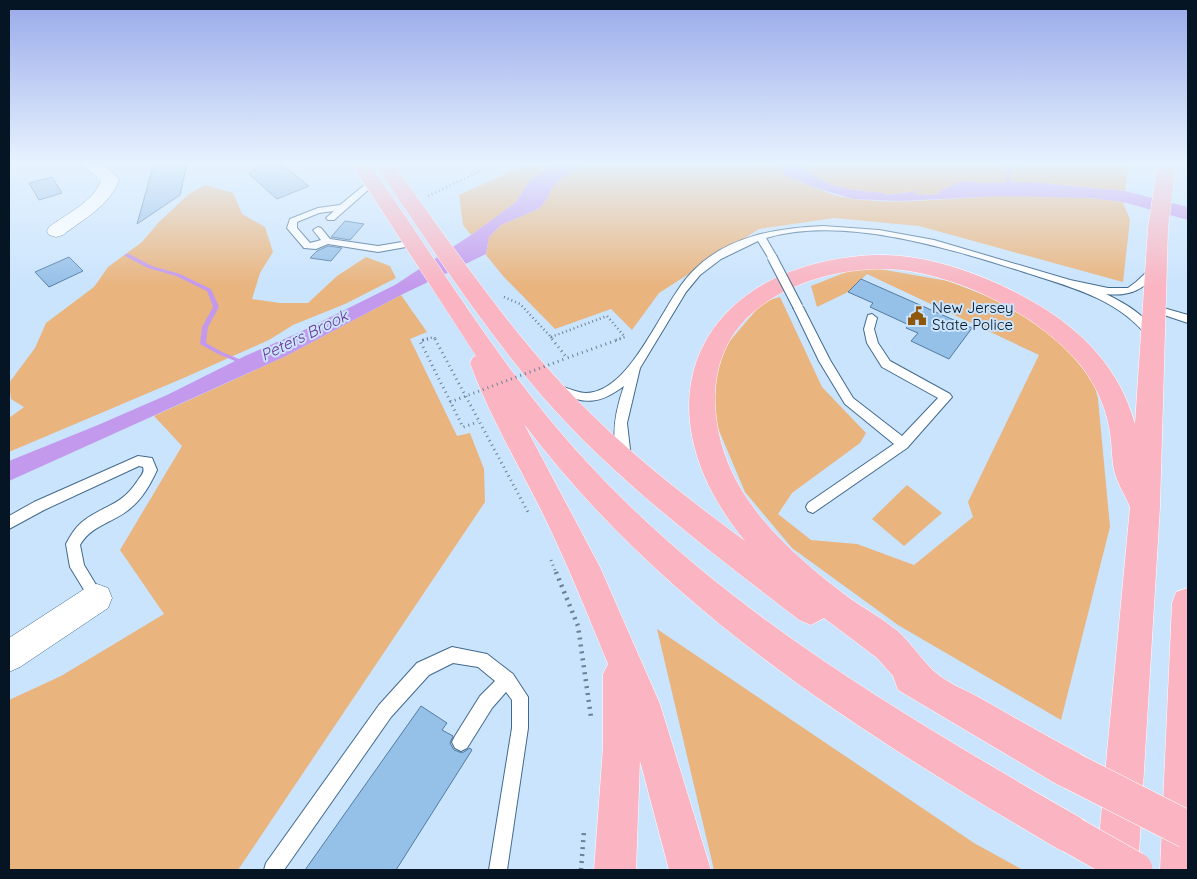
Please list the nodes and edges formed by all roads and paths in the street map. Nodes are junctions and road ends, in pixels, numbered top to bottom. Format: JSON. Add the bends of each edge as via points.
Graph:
{"nodes":[{"id":1,"x":92,"y":204,"type":"edge"},
{"id":2,"x":345,"y":204,"type":"edge"},
{"id":3,"x":393,"y":204,"type":"edge"},
{"id":4,"x":405,"y":204,"type":"edge"},
{"id":5,"x":1161,"y":204,"type":"edge"},
{"id":6,"x":340,"y":208,"type":"junction"},
{"id":7,"x":331,"y":218,"type":"dead end"},
{"id":8,"x":56,"y":230,"type":"dead end"},
{"id":9,"x":318,"y":230,"type":"dead end"},
{"id":10,"x":761,"y":237,"type":"junction"},
{"id":11,"x":423,"y":238,"type":"junction"},
{"id":12,"x":328,"y":241,"type":"junction"},
{"id":13,"x":1155,"y":270,"type":"junction"},
{"id":14,"x":1079,"y":286,"type":"junction"},
{"id":15,"x":483,"y":306,"type":"junction"},
{"id":16,"x":1154,"y":308,"type":"junction"},
{"id":17,"x":872,"y":318,"type":"dead end"},
{"id":18,"x":1188,"y":319,"type":"edge"},
{"id":19,"x":1153,"y":335,"type":"junction"},
{"id":20,"x":551,"y":337,"type":"junction"},
{"id":21,"x":567,"y":358,"type":"junction"},
{"id":22,"x":636,"y":366,"type":"junction"},
{"id":23,"x":547,"y":383,"type":"junction"},
{"id":24,"x":450,"y":402,"type":"junction"},
{"id":25,"x":478,"y":422,"type":"junction"},
{"id":26,"x":903,"y":444,"type":"junction"},
{"id":27,"x":627,"y":464,"type":"junction"},
{"id":28,"x":813,"y":507,"type":"dead end"},
{"id":29,"x":1145,"y":507,"type":"junction"},
{"id":30,"x":532,"y":520,"type":"dead end"},
{"id":31,"x":9,"y":523,"type":"edge"},
{"id":32,"x":549,"y":556,"type":"dead end"},
{"id":33,"x":97,"y":598,"type":"joint"},
{"id":34,"x":1188,"y":603,"type":"edge"},
{"id":35,"x":620,"y":655,"type":"junction"},
{"id":36,"x":9,"y":656,"type":"edge"},
{"id":37,"x":507,"y":680,"type":"junction"},
{"id":38,"x":925,"y":688,"type":"junction"},
{"id":39,"x":592,"y":721,"type":"dead end"},
{"id":40,"x":462,"y":742,"type":"dead end"},
{"id":41,"x":1186,"y":777,"type":"edge"},
{"id":42,"x":585,"y":824,"type":"dead end"},
{"id":43,"x":1188,"y":830,"type":"edge"},
{"id":44,"x":273,"y":870,"type":"edge"},
{"id":45,"x":498,"y":870,"type":"edge"},
{"id":46,"x":581,"y":870,"type":"edge"},
{"id":47,"x":614,"y":870,"type":"edge"},
{"id":48,"x":690,"y":870,"type":"edge"},
{"id":49,"x":1117,"y":870,"type":"edge"},
{"id":50,"x":1134,"y":870,"type":"edge"},
{"id":51,"x":1181,"y":870,"type":"edge"}],
"edges":[{"from":1,"to":8,"type":"street"},
{"from":2,"to":6,"type":"lane"},
{"from":3,"to":11,"type":"highway"},
{"from":4,"to":11,"type":"highway"},
{"from":5,"to":13,"type":"highway"},
{"from":6,"to":7,"type":"lane"},
{"from":6,"to":12,"type":"lane","via":[[318,209],[294,221],[292,228],[307,246]]},
{"from":9,"to":12,"type":"lane"},
{"from":10,"to":14,"type":"lane","via":[[794,230],[833,228],[896,234]]},
{"from":10,"to":22,"type":"lane","via":[[734,247],[695,274]]},
{"from":10,"to":26,"type":"lane","bridge":true,"via":[[825,362],[850,401]]},
{"from":11,"to":12,"type":"lane","via":[[378,249]]},
{"from":11,"to":15,"type":"highway"},
{"from":13,"to":14,"type":"lane","via":[[1133,290],[1121,292]]},
{"from":13,"to":16,"type":"highway"},
{"from":14,"to":19,"type":"lane","via":[[1132,311]]},
{"from":15,"to":20,"type":"path","via":[[520,304]]},
{"from":15,"to":23,"type":"highway"},
{"from":15,"to":35,"type":"highway","via":[[495,396],[589,576]]},
{"from":15,"to":50,"type":"highway","bridge":true,"via":[[524,404],[557,447],[655,549],[781,652],[845,696],[931,752]]},
{"from":16,"to":18,"type":"lane"},
{"from":16,"to":19,"type":"highway"},
{"from":17,"to":26,"type":"lane","via":[[871,336],[886,364],[946,397]]},
{"from":19,"to":29,"type":"highway"},
{"from":20,"to":21,"type":"path"},
{"from":20,"to":21,"type":"path","via":[[607,316],[625,337]]},
{"from":21,"to":24,"type":"path","bridge":true},
{"from":22,"to":23,"type":"lane","via":[[617,388],[601,397],[585,399],[569,395]]},
{"from":22,"to":27,"type":"lane","via":[[621,416],[620,438]]},
{"from":23,"to":27,"type":"highway"},
{"from":24,"to":25,"type":"path","via":[[463,427]]},
{"from":24,"to":25,"type":"path","via":[[420,342],[434,336]]},
{"from":25,"to":30,"type":"path"},
{"from":26,"to":28,"type":"lane"},
{"from":27,"to":38,"type":"highway","via":[[848,636]]},
{"from":29,"to":38,"type":"highway","via":[[1129,473],[1119,416],[1098,370],[1070,339],[1007,297],[944,272],[877,262],[844,264],[784,282],[745,306],[720,335],[706,364],[702,400],[711,456],[738,506],[777,556],[838,609],[886,642]]},
{"from":29,"to":49,"type":"highway"},
{"from":31,"to":33,"type":"lane","via":[[138,461],[147,462],[151,470],[134,498],[120,509],[86,525],[73,544],[77,568]]},
{"from":32,"to":39,"type":"path","via":[[578,626]]},
{"from":33,"to":36,"type":"street"},
{"from":34,"to":41,"type":"highway"},
{"from":35,"to":47,"type":"highway","via":[[622,760]]},
{"from":35,"to":48,"type":"highway","via":[[647,717]]},
{"from":37,"to":40,"type":"lane","via":[[486,702]]},
{"from":37,"to":44,"type":"lane","via":[[481,660],[452,655],[423,669],[385,711]]},
{"from":37,"to":45,"type":"lane","via":[[520,697],[520,728]]},
{"from":38,"to":43,"type":"highway","bridge":true,"via":[[1072,771]]},
{"from":41,"to":51,"type":"highway"},
{"from":42,"to":46,"type":"path"}]}
